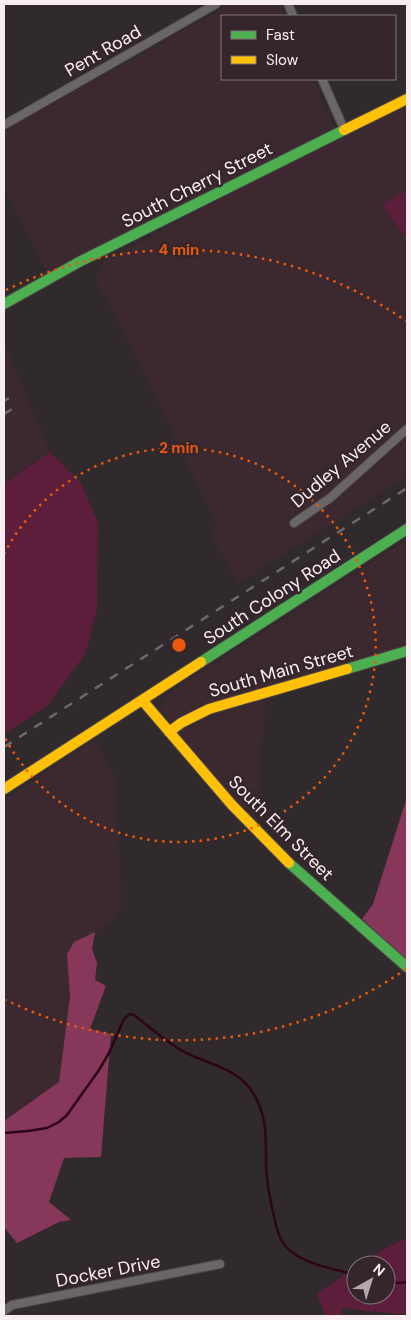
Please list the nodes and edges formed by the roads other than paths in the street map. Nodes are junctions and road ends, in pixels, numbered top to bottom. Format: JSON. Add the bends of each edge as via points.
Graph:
{"nodes":[{"id":1,"x":216,"y":4,"type":"edge"},
{"id":2,"x":322,"y":80,"type":"edge"},
{"id":3,"x":407,"y":99,"type":"edge"},
{"id":4,"x":4,"y":125,"type":"edge"},
{"id":5,"x":344,"y":129,"type":"junction"},
{"id":6,"x":4,"y":304,"type":"edge"},
{"id":7,"x":407,"y":429,"type":"edge"},
{"id":8,"x":294,"y":523,"type":"dead end"},
{"id":9,"x":407,"y":529,"type":"edge"},
{"id":10,"x":407,"y":651,"type":"edge"},
{"id":11,"x":142,"y":700,"type":"junction"},
{"id":12,"x":169,"y":732,"type":"junction"},
{"id":13,"x":4,"y":789,"type":"edge"},
{"id":14,"x":407,"y":967,"type":"edge"},
{"id":15,"x":220,"y":1264,"type":"dead end"},
{"id":16,"x":4,"y":1311,"type":"edge"}],
"edges":[{"from":1,"to":4,"type":"street","name":"Pent Road"},
{"from":2,"to":5,"type":"street"},
{"from":3,"to":5,"type":"main road","name":"South Cherry Street"},
{"from":5,"to":6,"type":"main road","name":"South Cherry Street","via":[[74,264]]},
{"from":7,"to":8,"type":"street","name":"Dudley Avenue","via":[[330,498]]},
{"from":9,"to":11,"type":"main road","name":"South Colony Road"},
{"from":10,"to":12,"type":"main road","name":"South Main Street","via":[[209,708]]},
{"from":11,"to":12,"type":"main road","name":"South Elm Street"},
{"from":11,"to":13,"type":"main road","name":"South Colony Road"},
{"from":12,"to":14,"type":"main road","name":"South Elm Street","via":[[263,838]]},
{"from":15,"to":16,"type":"street","name":"Docker Drive","via":[[12,1305]]}]}
